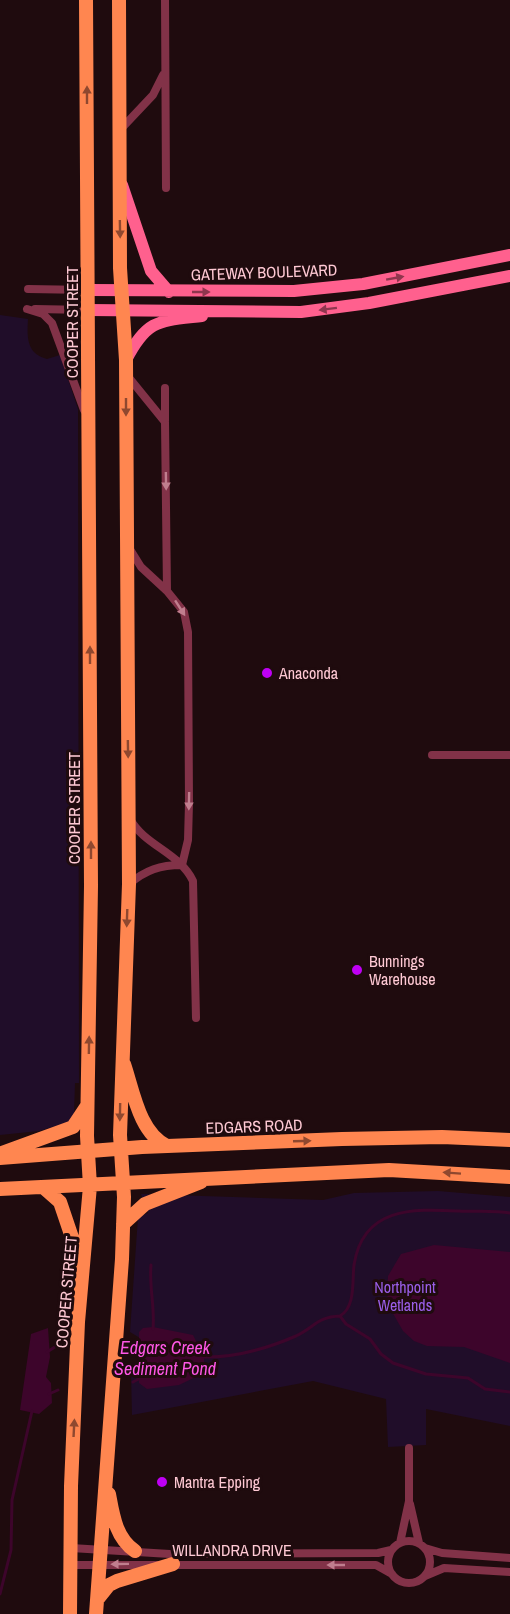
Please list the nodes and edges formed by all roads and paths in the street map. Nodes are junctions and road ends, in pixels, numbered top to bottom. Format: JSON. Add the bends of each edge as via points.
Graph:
{"nodes":[{"id":1,"x":86,"y":0,"type":"edge"},
{"id":2,"x":119,"y":0,"type":"edge"},
{"id":3,"x":165,"y":0,"type":"edge"},
{"id":4,"x":165,"y":69,"type":"junction"},
{"id":5,"x":119,"y":131,"type":"junction"},
{"id":6,"x":119,"y":176,"type":"junction"},
{"id":7,"x":166,"y":188,"type":"dead end"},
{"id":8,"x":510,"y":255,"type":"edge"},
{"id":9,"x":510,"y":276,"type":"edge"},
{"id":10,"x":363,"y":284,"type":"junction"},
{"id":11,"x":28,"y":289,"type":"dead end"},
{"id":12,"x":88,"y":291,"type":"junction"},
{"id":13,"x":121,"y":292,"type":"junction"},
{"id":14,"x":169,"y":292,"type":"junction"},
{"id":15,"x":369,"y":303,"type":"junction"},
{"id":16,"x":88,"y":310,"type":"junction"},
{"id":17,"x":124,"y":310,"type":"junction"},
{"id":18,"x":224,"y":313,"type":"junction"},
{"id":19,"x":126,"y":367,"type":"junction"},
{"id":20,"x":165,"y":388,"type":"dead end"},
{"id":21,"x":165,"y":422,"type":"junction"},
{"id":22,"x":89,"y":426,"type":"junction"},
{"id":23,"x":126,"y":543,"type":"junction"},
{"id":24,"x":167,"y":591,"type":"junction"},
{"id":25,"x":432,"y":755,"type":"dead end"},
{"id":26,"x":510,"y":755,"type":"edge"},
{"id":27,"x":129,"y":818,"type":"junction"},
{"id":28,"x":182,"y":865,"type":"junction"},
{"id":29,"x":129,"y":884,"type":"junction"},
{"id":30,"x":196,"y":1018,"type":"dead end"},
{"id":31,"x":122,"y":1056,"type":"junction"},
{"id":32,"x":88,"y":1103,"type":"junction"},
{"id":33,"x":510,"y":1140,"type":"edge"},
{"id":34,"x":167,"y":1146,"type":"junction"},
{"id":35,"x":121,"y":1149,"type":"junction"},
{"id":36,"x":88,"y":1153,"type":"junction"},
{"id":37,"x":0,"y":1156,"type":"edge"},
{"id":38,"x":510,"y":1177,"type":"edge"},
{"id":39,"x":209,"y":1179,"type":"junction"},
{"id":40,"x":124,"y":1183,"type":"junction"},
{"id":41,"x":90,"y":1186,"type":"junction"},
{"id":42,"x":43,"y":1187,"type":"junction"},
{"id":43,"x":0,"y":1189,"type":"edge"},
{"id":44,"x":123,"y":1224,"type":"junction"},
{"id":45,"x":84,"y":1275,"type":"junction"},
{"id":46,"x":409,"y":1448,"type":"dead end"},
{"id":47,"x":105,"y":1477,"type":"junction"},
{"id":48,"x":410,"y":1501,"type":"junction"},
{"id":49,"x":400,"y":1542,"type":"junction"},
{"id":50,"x":422,"y":1546,"type":"junction"},
{"id":51,"x":71,"y":1548,"type":"junction"},
{"id":52,"x":100,"y":1548,"type":"junction"},
{"id":53,"x":391,"y":1550,"type":"junction"},
{"id":54,"x":135,"y":1551,"type":"junction"},
{"id":55,"x":510,"y":1558,"type":"edge"},
{"id":56,"x":173,"y":1564,"type":"junction"},
{"id":57,"x":70,"y":1565,"type":"junction"},
{"id":58,"x":100,"y":1565,"type":"junction"},
{"id":59,"x":510,"y":1572,"type":"edge"},
{"id":60,"x":392,"y":1574,"type":"junction"},
{"id":61,"x":423,"y":1578,"type":"junction"},
{"id":62,"x":97,"y":1610,"type":"edge"},
{"id":63,"x":70,"y":1614,"type":"edge"}],
"edges":[{"from":12,"to":1,"type":"main road","name":"COOPER STREET","one_way":true},
{"from":2,"to":5,"type":"main road"},
{"from":3,"to":4,"type":"street"},
{"from":4,"to":5,"type":"street","via":[[153,95]]},
{"from":4,"to":7,"type":"street"},
{"from":5,"to":6,"type":"main road"},
{"from":6,"to":13,"type":"main road","one_way":true},
{"from":6,"to":14,"type":"street","via":[[151,271]]},
{"from":10,"to":8,"type":"street","name":"GATEWAY BOULEVARD","one_way":true},
{"from":9,"to":15,"type":"street"},
{"from":14,"to":10,"type":"street","name":"GATEWAY BOULEVARD","one_way":true,"via":[[294,291]]},
{"from":10,"to":15,"type":"street"},
{"from":11,"to":12,"type":"street"},
{"from":12,"to":13,"type":"street","name":"GATEWAY BOULEVARD"},
{"from":12,"to":16,"type":"main road","name":"COOPER STREET"},
{"from":13,"to":14,"type":"street","name":"GATEWAY BOULEVARD"},
{"from":13,"to":17,"type":"main road"},
{"from":15,"to":18,"type":"street","one_way":true,"via":[[301,312]]},
{"from":16,"to":17,"type":"street"},
{"from":16,"to":22,"type":"main road","name":"COOPER STREET"},
{"from":16,"to":22,"type":"street","via":[[27,309],[43,314],[52,323]]},
{"from":17,"to":18,"type":"street"},
{"from":17,"to":19,"type":"main road"},
{"from":18,"to":19,"type":"street","via":[[171,319],[151,326],[141,334]]},
{"from":19,"to":21,"type":"street"},
{"from":19,"to":23,"type":"main road","one_way":true},
{"from":20,"to":21,"type":"street"},
{"from":21,"to":24,"type":"street","one_way":true},
{"from":32,"to":22,"type":"main road","name":"COOPER STREET","one_way":true},
{"from":23,"to":24,"type":"street","via":[[141,567]]},
{"from":23,"to":27,"type":"main road","one_way":true},
{"from":24,"to":28,"type":"street","one_way":true,"via":[[184,612],[188,632],[189,803],[188,840]]},
{"from":25,"to":26,"type":"street"},
{"from":27,"to":28,"type":"street","via":[[145,839],[169,852]]},
{"from":27,"to":29,"type":"main road"},
{"from":28,"to":29,"type":"street","via":[[151,869]]},
{"from":28,"to":30,"type":"street","via":[[195,888]]},
{"from":29,"to":31,"type":"main road","one_way":true},
{"from":31,"to":34,"type":"main road","via":[[148,1130]]},
{"from":31,"to":35,"type":"main road","one_way":true},
{"from":32,"to":36,"type":"main road","name":"COOPER STREET"},
{"from":32,"to":37,"type":"main road","via":[[73,1128]]},
{"from":34,"to":33,"type":"main road","name":"EDGARS ROAD","one_way":true,"via":[[442,1137]]},
{"from":34,"to":35,"type":"main road","name":"EDGARS ROAD"},
{"from":35,"to":36,"type":"main road","name":"EDGARS ROAD"},
{"from":35,"to":40,"type":"main road"},
{"from":36,"to":37,"type":"main road","name":"EDGARS ROAD"},
{"from":36,"to":41,"type":"main road","name":"COOPER STREET"},
{"from":38,"to":39,"type":"main road","one_way":true,"via":[[389,1170]]},
{"from":39,"to":40,"type":"main road"},
{"from":39,"to":44,"type":"main road","via":[[145,1204]]},
{"from":40,"to":41,"type":"main road"},
{"from":40,"to":44,"type":"main road"},
{"from":41,"to":42,"type":"main road"},
{"from":41,"to":45,"type":"main road","name":"COOPER STREET"},
{"from":42,"to":43,"type":"main road"},
{"from":42,"to":45,"type":"main road","via":[[63,1208]]},
{"from":44,"to":47,"type":"main road"},
{"from":51,"to":45,"type":"main road","name":"COOPER STREET","one_way":true,"via":[[78,1322]]},
{"from":46,"to":48,"type":"street"},
{"from":47,"to":52,"type":"main road"},
{"from":47,"to":54,"type":"main road","via":[[120,1536]]},
{"from":48,"to":49,"type":"street"},
{"from":48,"to":50,"type":"street"},
{"from":49,"to":50,"type":"street","via":[[406,1540]]},
{"from":49,"to":53,"type":"street"},
{"from":50,"to":55,"type":"street","via":[[442,1553]]},
{"from":50,"to":61,"type":"street","via":[[429,1566]]},
{"from":51,"to":52,"type":"street","name":"WILLANDRA DRIVE"},
{"from":51,"to":57,"type":"main road","name":"COOPER STREET"},
{"from":52,"to":54,"type":"street","name":"WILLANDRA DRIVE"},
{"from":52,"to":58,"type":"main road"},
{"from":53,"to":54,"type":"street","name":"WILLANDRA DRIVE","via":[[260,1555]]},
{"from":53,"to":60,"type":"street","via":[[388,1562]]},
{"from":56,"to":58,"type":"street","name":"WILLANDRA DRIVE","one_way":true},
{"from":60,"to":56,"type":"street","name":"WILLANDRA DRIVE","one_way":true,"via":[[376,1565]]},
{"from":56,"to":62,"type":"main road","via":[[109,1585]]},
{"from":57,"to":58,"type":"street","name":"WILLANDRA DRIVE"},
{"from":57,"to":63,"type":"main road","name":"COOPER STREET"},
{"from":58,"to":62,"type":"main road"},
{"from":59,"to":61,"type":"street","via":[[444,1568]]},
{"from":60,"to":61,"type":"street","via":[[410,1583]]}]}
